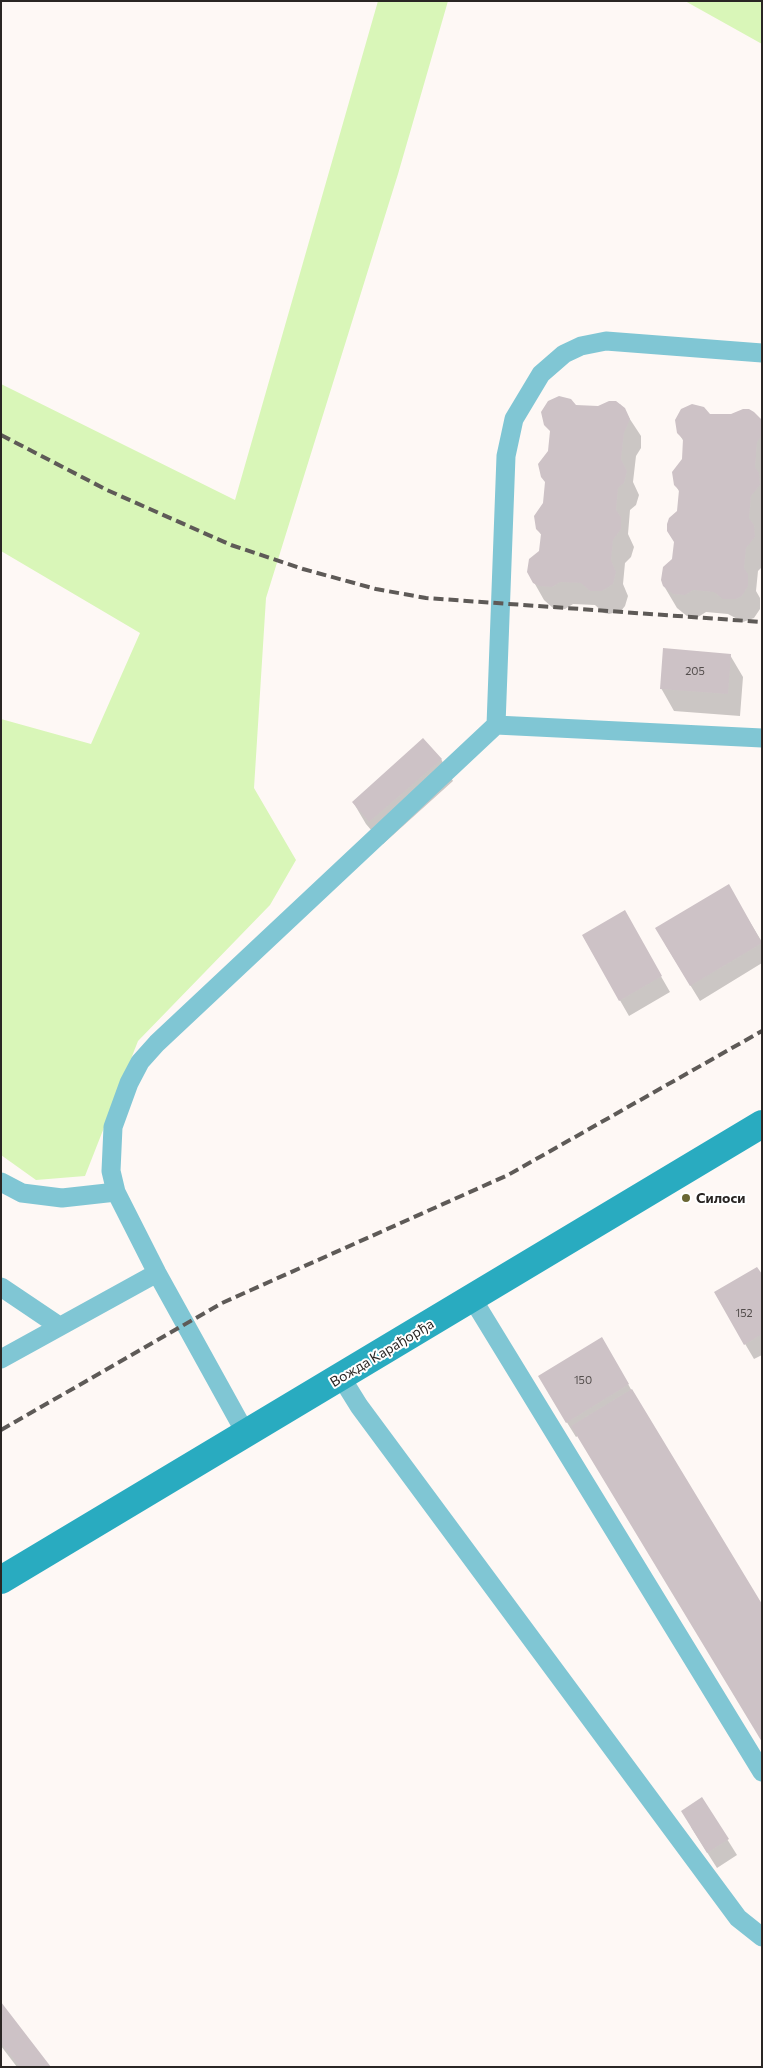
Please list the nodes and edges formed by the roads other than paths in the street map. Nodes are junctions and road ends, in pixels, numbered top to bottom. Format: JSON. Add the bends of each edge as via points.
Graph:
{"nodes":[{"id":1,"x":762,"y":353,"type":"edge"},
{"id":2,"x":496,"y":725,"type":"junction"},
{"id":3,"x":762,"y":738,"type":"edge"},
{"id":4,"x":762,"y":1124,"type":"edge"},
{"id":5,"x":1,"y":1182,"type":"edge"},
{"id":6,"x":116,"y":1192,"type":"junction"},
{"id":7,"x":157,"y":1273,"type":"junction"},
{"id":8,"x":1,"y":1287,"type":"edge"},
{"id":9,"x":472,"y":1298,"type":"junction"},
{"id":10,"x":60,"y":1326,"type":"junction"},
{"id":11,"x":1,"y":1360,"type":"edge"},
{"id":12,"x":341,"y":1378,"type":"junction"},
{"id":13,"x":246,"y":1434,"type":"junction"},
{"id":14,"x":1,"y":1580,"type":"edge"},
{"id":15,"x":762,"y":1772,"type":"edge"},
{"id":16,"x":762,"y":1937,"type":"edge"}],
"edges":[{"from":1,"to":2,"type":"lane","via":[[606,341],[581,346],[564,354],[537,380],[514,420],[506,456]]},
{"from":2,"to":3,"type":"lane"},
{"from":2,"to":6,"type":"lane","via":[[140,1062],[113,1128],[111,1171]]},
{"from":4,"to":9,"type":"main road","name":"Вожда Карађорђа"},
{"from":5,"to":6,"type":"lane","via":[[22,1193],[62,1198]]},
{"from":6,"to":7,"type":"lane"},
{"from":7,"to":10,"type":"lane"},
{"from":7,"to":13,"type":"lane"},
{"from":8,"to":10,"type":"lane"},
{"from":9,"to":12,"type":"main road","name":"Вожда Карађорђа"},
{"from":9,"to":15,"type":"lane"},
{"from":10,"to":11,"type":"lane"},
{"from":12,"to":13,"type":"main road","name":"Вожда Карађорђа"},
{"from":12,"to":16,"type":"lane","via":[[738,1918]]},
{"from":13,"to":14,"type":"main road","name":"Вожда Карађорђа"}]}
